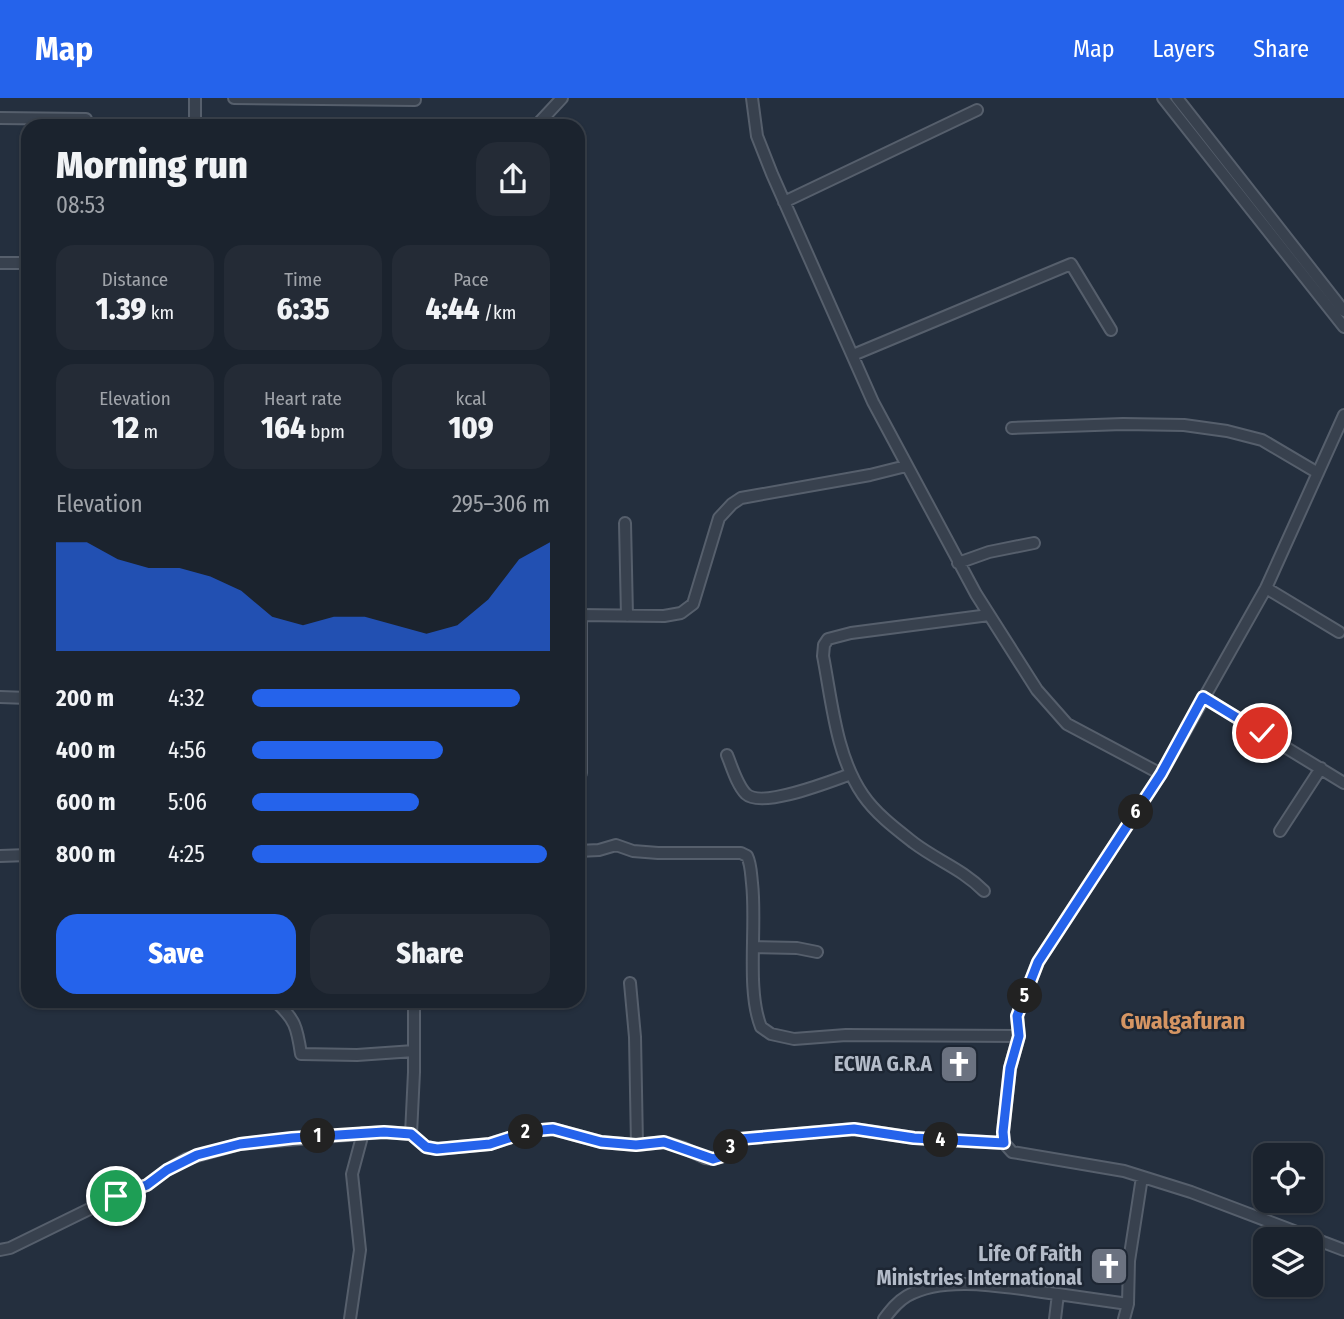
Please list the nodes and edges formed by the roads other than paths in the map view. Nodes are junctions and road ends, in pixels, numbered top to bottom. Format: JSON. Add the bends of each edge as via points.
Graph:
{"nodes":[{"id":1,"x":194,"y":98,"type":"edge"},
{"id":2,"x":234,"y":98,"type":"edge"},
{"id":3,"x":562,"y":98,"type":"edge"},
{"id":4,"x":752,"y":98,"type":"edge"},
{"id":5,"x":1163,"y":98,"type":"edge"},
{"id":6,"x":1177,"y":98,"type":"edge"},
{"id":7,"x":415,"y":100,"type":"edge"},
{"id":8,"x":977,"y":110,"type":"dead end"},
{"id":9,"x":0,"y":118,"type":"edge"},
{"id":10,"x":86,"y":119,"type":"dead end"},
{"id":11,"x":195,"y":119,"type":"edge"},
{"id":12,"x":542,"y":119,"type":"edge"},
{"id":13,"x":784,"y":202,"type":"junction"},
{"id":14,"x":0,"y":263,"type":"edge"},
{"id":15,"x":21,"y":263,"type":"edge"},
{"id":16,"x":1344,"y":311,"type":"edge"},
{"id":17,"x":1344,"y":327,"type":"edge"},
{"id":18,"x":1111,"y":330,"type":"dead end"},
{"id":19,"x":853,"y":355,"type":"junction"},
{"id":20,"x":1344,"y":415,"type":"edge"},
{"id":21,"x":1012,"y":428,"type":"dead end"},
{"id":22,"x":906,"y":466,"type":"junction"},
{"id":23,"x":1318,"y":473,"type":"junction"},
{"id":24,"x":625,"y":523,"type":"dead end"},
{"id":25,"x":1034,"y":543,"type":"dead end"},
{"id":26,"x":958,"y":562,"type":"junction"},
{"id":27,"x":1266,"y":588,"type":"junction"},
{"id":28,"x":585,"y":615,"type":"edge"},
{"id":29,"x":989,"y":615,"type":"junction"},
{"id":30,"x":627,"y":616,"type":"junction"},
{"id":31,"x":1339,"y":632,"type":"dead end"},
{"id":32,"x":0,"y":697,"type":"edge"},
{"id":33,"x":1203,"y":697,"type":"junction"},
{"id":34,"x":21,"y":698,"type":"edge"},
{"id":35,"x":727,"y":755,"type":"dead end"},
{"id":36,"x":1321,"y":768,"type":"junction"},
{"id":37,"x":851,"y":774,"type":"junction"},
{"id":38,"x":1161,"y":774,"type":"junction"},
{"id":39,"x":1344,"y":783,"type":"edge"},
{"id":40,"x":1279,"y":831,"type":"dead end"},
{"id":41,"x":585,"y":851,"type":"edge"},
{"id":42,"x":21,"y":855,"type":"edge"},
{"id":43,"x":0,"y":856,"type":"edge"},
{"id":44,"x":984,"y":891,"type":"dead end"},
{"id":45,"x":753,"y":947,"type":"junction"},
{"id":46,"x":817,"y":952,"type":"dead end"},
{"id":47,"x":630,"y":983,"type":"dead end"},
{"id":48,"x":282,"y":1008,"type":"edge"},
{"id":49,"x":414,"y":1008,"type":"edge"},
{"id":50,"x":1019,"y":1036,"type":"junction"},
{"id":51,"x":414,"y":1051,"type":"junction"},
{"id":52,"x":363,"y":1133,"type":"junction"},
{"id":53,"x":411,"y":1134,"type":"junction"},
{"id":54,"x":1004,"y":1143,"type":"junction"},
{"id":55,"x":636,"y":1145,"type":"junction"},
{"id":56,"x":1142,"y":1177,"type":"junction"},
{"id":57,"x":0,"y":1250,"type":"edge"},
{"id":58,"x":1344,"y":1250,"type":"edge"},
{"id":59,"x":1058,"y":1294,"type":"junction"},
{"id":60,"x":1128,"y":1304,"type":"junction"},
{"id":61,"x":350,"y":1319,"type":"edge"},
{"id":62,"x":884,"y":1319,"type":"edge"},
{"id":63,"x":1055,"y":1319,"type":"edge"},
{"id":64,"x":1124,"y":1319,"type":"edge"}],
"edges":[{"from":1,"to":11,"type":"street"},
{"from":2,"to":7,"type":"street"},
{"from":3,"to":12,"type":"street"},
{"from":4,"to":13,"type":"street","via":[[757,136]]},
{"from":5,"to":17,"type":"street"},
{"from":6,"to":16,"type":"street"},
{"from":8,"to":13,"type":"street"},
{"from":9,"to":10,"type":"street"},
{"from":13,"to":19,"type":"street"},
{"from":14,"to":15,"type":"street"},
{"from":18,"to":19,"type":"street","via":[[1071,264]]},
{"from":19,"to":22,"type":"street"},
{"from":20,"to":23,"type":"street"},
{"from":21,"to":23,"type":"street","via":[[1123,424],[1227,431],[1262,440]]},
{"from":22,"to":26,"type":"street"},
{"from":22,"to":30,"type":"street","via":[[741,498],[719,518],[693,604],[676,615]]},
{"from":23,"to":27,"type":"street"},
{"from":24,"to":30,"type":"street"},
{"from":25,"to":26,"type":"street"},
{"from":26,"to":29,"type":"street"},
{"from":27,"to":31,"type":"street"},
{"from":27,"to":33,"type":"street"},
{"from":28,"to":30,"type":"street"},
{"from":29,"to":37,"type":"street","via":[[828,639],[823,656]]},
{"from":29,"to":38,"type":"street","via":[[1037,690],[1067,724]]},
{"from":32,"to":34,"type":"street"},
{"from":33,"to":36,"type":"street"},
{"from":33,"to":38,"type":"street"},
{"from":35,"to":37,"type":"street","via":[[743,788],[755,798],[782,796]]},
{"from":36,"to":39,"type":"street"},
{"from":36,"to":40,"type":"street"},
{"from":37,"to":44,"type":"street","via":[[864,797],[894,828]]},
{"from":38,"to":50,"type":"street","via":[[1038,962],[1017,1016]]},
{"from":41,"to":45,"type":"street","via":[[616,845],[658,853],[745,854],[750,859],[755,906]]},
{"from":42,"to":43,"type":"street"},
{"from":45,"to":46,"type":"street"},
{"from":45,"to":50,"type":"street","via":[[757,1019],[771,1034],[794,1039]]},
{"from":47,"to":55,"type":"street"},
{"from":48,"to":51,"type":"street","via":[[298,1029],[300,1054]]},
{"from":49,"to":51,"type":"street"},
{"from":50,"to":54,"type":"street","via":[[1010,1068]]},
{"from":51,"to":53,"type":"street"},
{"from":52,"to":53,"type":"street"},
{"from":52,"to":57,"type":"street","via":[[240,1144],[197,1155],[147,1185]]},
{"from":52,"to":61,"type":"street","via":[[352,1174],[360,1250]]},
{"from":53,"to":55,"type":"street","via":[[426,1147],[437,1149],[490,1144],[542,1129]]},
{"from":54,"to":55,"type":"street","via":[[854,1129],[740,1139],[723,1156],[713,1159],[664,1142]]},
{"from":54,"to":56,"type":"street","via":[[1012,1152],[1027,1156]]},
{"from":56,"to":58,"type":"street"},
{"from":56,"to":60,"type":"street","via":[[1129,1261]]},
{"from":59,"to":60,"type":"street"},
{"from":59,"to":62,"type":"street","via":[[968,1284],[944,1286],[907,1296]]},
{"from":59,"to":63,"type":"street"},
{"from":60,"to":64,"type":"street"}]}
